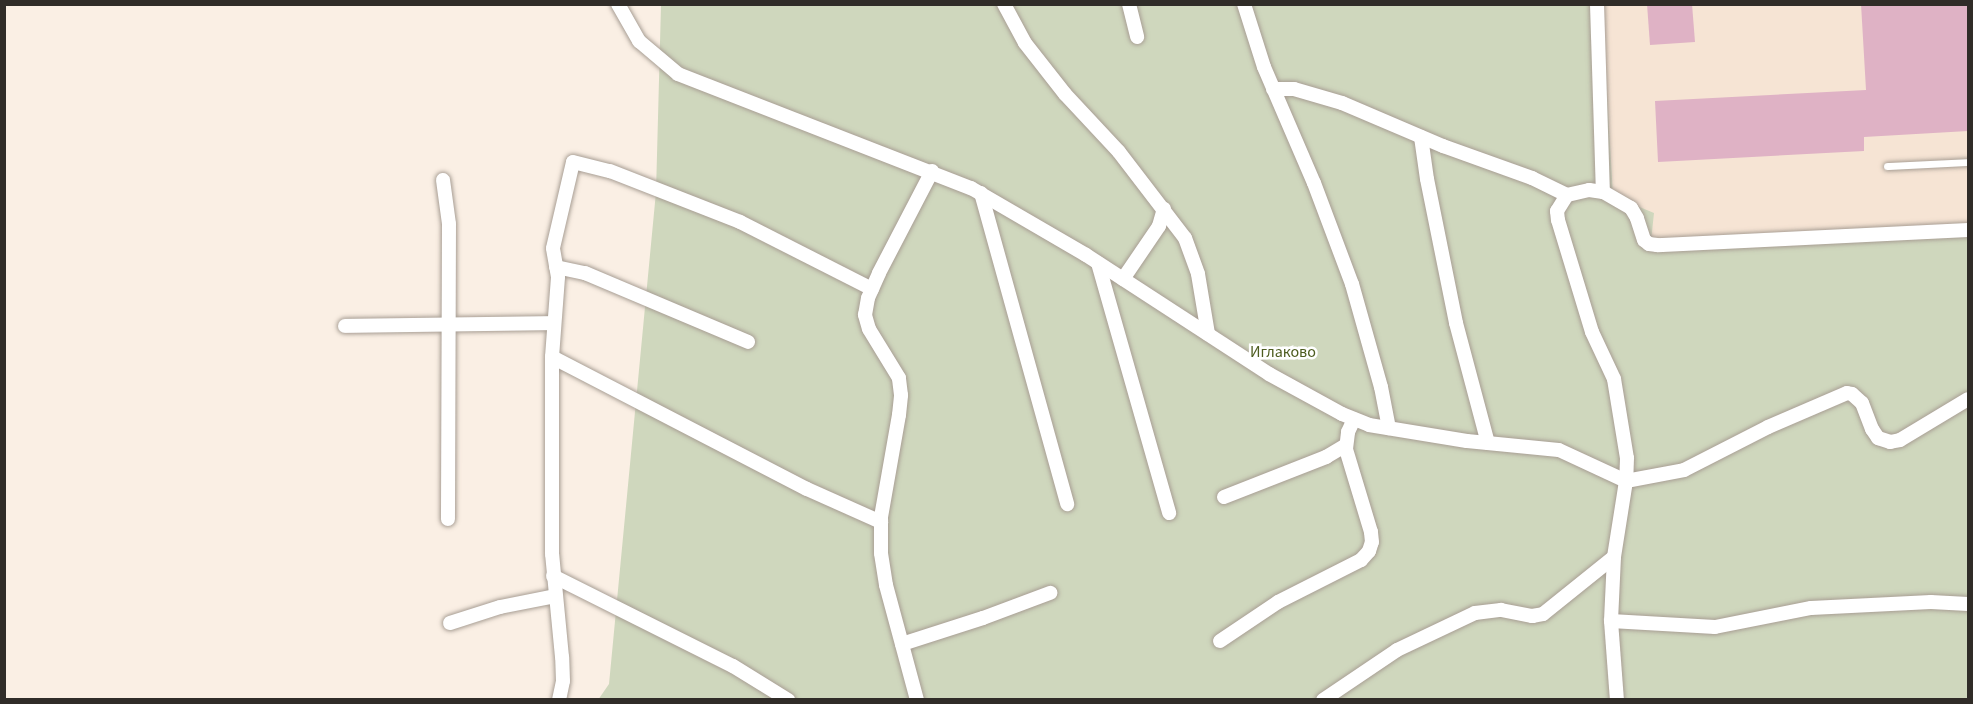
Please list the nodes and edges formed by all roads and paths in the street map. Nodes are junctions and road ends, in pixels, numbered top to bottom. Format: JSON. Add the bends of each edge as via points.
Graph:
{"nodes":[{"id":1,"x":618,"y":4,"type":"edge"},
{"id":2,"x":1004,"y":4,"type":"edge"},
{"id":3,"x":1129,"y":4,"type":"edge"},
{"id":4,"x":1244,"y":4,"type":"edge"},
{"id":5,"x":1597,"y":4,"type":"edge"},
{"id":6,"x":1137,"y":37,"type":"dead end"},
{"id":7,"x":1273,"y":89,"type":"junction"},
{"id":8,"x":1421,"y":137,"type":"junction"},
{"id":9,"x":1968,"y":162,"type":"edge"},
{"id":10,"x":1887,"y":166,"type":"dead end"},
{"id":11,"x":932,"y":171,"type":"junction"},
{"id":12,"x":443,"y":180,"type":"dead end"},
{"id":13,"x":1603,"y":192,"type":"junction"},
{"id":14,"x":981,"y":193,"type":"junction"},
{"id":15,"x":1567,"y":195,"type":"junction"},
{"id":16,"x":1164,"y":209,"type":"junction"},
{"id":17,"x":1968,"y":230,"type":"edge"},
{"id":18,"x":1098,"y":263,"type":"junction"},
{"id":19,"x":556,"y":267,"type":"junction"},
{"id":20,"x":1123,"y":279,"type":"junction"},
{"id":21,"x":872,"y":289,"type":"junction"},
{"id":22,"x":553,"y":323,"type":"junction"},
{"id":23,"x":448,"y":324,"type":"junction"},
{"id":24,"x":345,"y":326,"type":"dead end"},
{"id":25,"x":1208,"y":334,"type":"junction"},
{"id":26,"x":748,"y":342,"type":"dead end"},
{"id":27,"x":552,"y":357,"type":"junction"},
{"id":28,"x":1968,"y":399,"type":"edge"},
{"id":29,"x":1354,"y":419,"type":"junction"},
{"id":30,"x":1389,"y":428,"type":"junction"},
{"id":31,"x":1488,"y":443,"type":"junction"},
{"id":32,"x":1346,"y":445,"type":"junction"},
{"id":33,"x":1626,"y":482,"type":"junction"},
{"id":34,"x":1224,"y":497,"type":"dead end"},
{"id":35,"x":1066,"y":504,"type":"dead end"},
{"id":36,"x":1169,"y":513,"type":"dead end"},
{"id":37,"x":448,"y":519,"type":"dead end"},
{"id":38,"x":881,"y":522,"type":"junction"},
{"id":39,"x":1614,"y":556,"type":"junction"},
{"id":40,"x":553,"y":576,"type":"junction"},
{"id":41,"x":1050,"y":593,"type":"dead end"},
{"id":42,"x":555,"y":596,"type":"junction"},
{"id":43,"x":1968,"y":604,"type":"edge"},
{"id":44,"x":1611,"y":621,"type":"junction"},
{"id":45,"x":450,"y":623,"type":"dead end"},
{"id":46,"x":1220,"y":641,"type":"dead end"},
{"id":47,"x":902,"y":644,"type":"junction"},
{"id":48,"x":560,"y":699,"type":"edge"},
{"id":49,"x":788,"y":699,"type":"edge"},
{"id":50,"x":917,"y":699,"type":"edge"},
{"id":51,"x":1323,"y":699,"type":"edge"},
{"id":52,"x":1617,"y":699,"type":"edge"}],
"edges":[{"from":1,"to":11,"type":"street","via":[[639,41],[678,74]]},
{"from":2,"to":16,"type":"street","via":[[1025,43]]},
{"from":3,"to":6,"type":"street"},
{"from":4,"to":7,"type":"street"},
{"from":5,"to":13,"type":"street"},
{"from":7,"to":8,"type":"street","via":[[1294,89],[1342,103]]},
{"from":7,"to":30,"type":"street","via":[[1352,284]]},
{"from":8,"to":15,"type":"street"},
{"from":8,"to":31,"type":"street","via":[[1454,313]]},
{"from":9,"to":10,"type":"lane"},
{"from":11,"to":14,"type":"street"},
{"from":11,"to":21,"type":"street"},
{"from":12,"to":23,"type":"street","via":[[449,224]]},
{"from":13,"to":15,"type":"street","via":[[1589,190]]},
{"from":13,"to":17,"type":"street","via":[[1631,208],[1649,244]]},
{"from":14,"to":18,"type":"street"},
{"from":14,"to":35,"type":"street"},
{"from":15,"to":33,"type":"street","via":[[1557,211],[1558,220],[1592,332],[1614,379],[1627,458]]},
{"from":16,"to":20,"type":"street","via":[[1159,226]]},
{"from":16,"to":25,"type":"street","via":[[1185,238],[1193,258]]},
{"from":18,"to":20,"type":"street"},
{"from":18,"to":36,"type":"street"},
{"from":19,"to":21,"type":"street","via":[[553,248],[573,162],[581,162],[740,222]]},
{"from":19,"to":22,"type":"street"},
{"from":19,"to":26,"type":"street","via":[[585,273]]},
{"from":20,"to":25,"type":"street"},
{"from":21,"to":38,"type":"street","via":[[865,315],[869,329],[899,378],[901,394]]},
{"from":22,"to":23,"type":"street"},
{"from":22,"to":27,"type":"street"},
{"from":23,"to":24,"type":"street"},
{"from":23,"to":37,"type":"street"},
{"from":25,"to":29,"type":"street","via":[[1269,374]]},
{"from":27,"to":38,"type":"street","via":[[807,489]]},
{"from":27,"to":40,"type":"street"},
{"from":28,"to":33,"type":"street","via":[[1900,440],[1890,442],[1878,438],[1862,403],[1847,393],[1768,427],[1684,470]]},
{"from":29,"to":30,"type":"street"},
{"from":29,"to":32,"type":"street"},
{"from":30,"to":31,"type":"street"},
{"from":31,"to":33,"type":"street","via":[[1559,450]]},
{"from":32,"to":34,"type":"street","via":[[1326,458]]},
{"from":32,"to":46,"type":"street","via":[[1371,532],[1369,551],[1361,560],[1278,602]]},
{"from":33,"to":39,"type":"street"},
{"from":38,"to":47,"type":"street","via":[[886,585]]},
{"from":39,"to":44,"type":"street"},
{"from":39,"to":51,"type":"street","via":[[1543,614],[1475,612],[1397,650]]},
{"from":40,"to":42,"type":"street"},
{"from":40,"to":49,"type":"street","via":[[733,666]]},
{"from":41,"to":47,"type":"street"},
{"from":42,"to":45,"type":"street"},
{"from":42,"to":48,"type":"street","via":[[562,657]]},
{"from":43,"to":44,"type":"street","via":[[1811,608],[1715,627]]},
{"from":44,"to":52,"type":"street"},
{"from":47,"to":50,"type":"street"}]}
